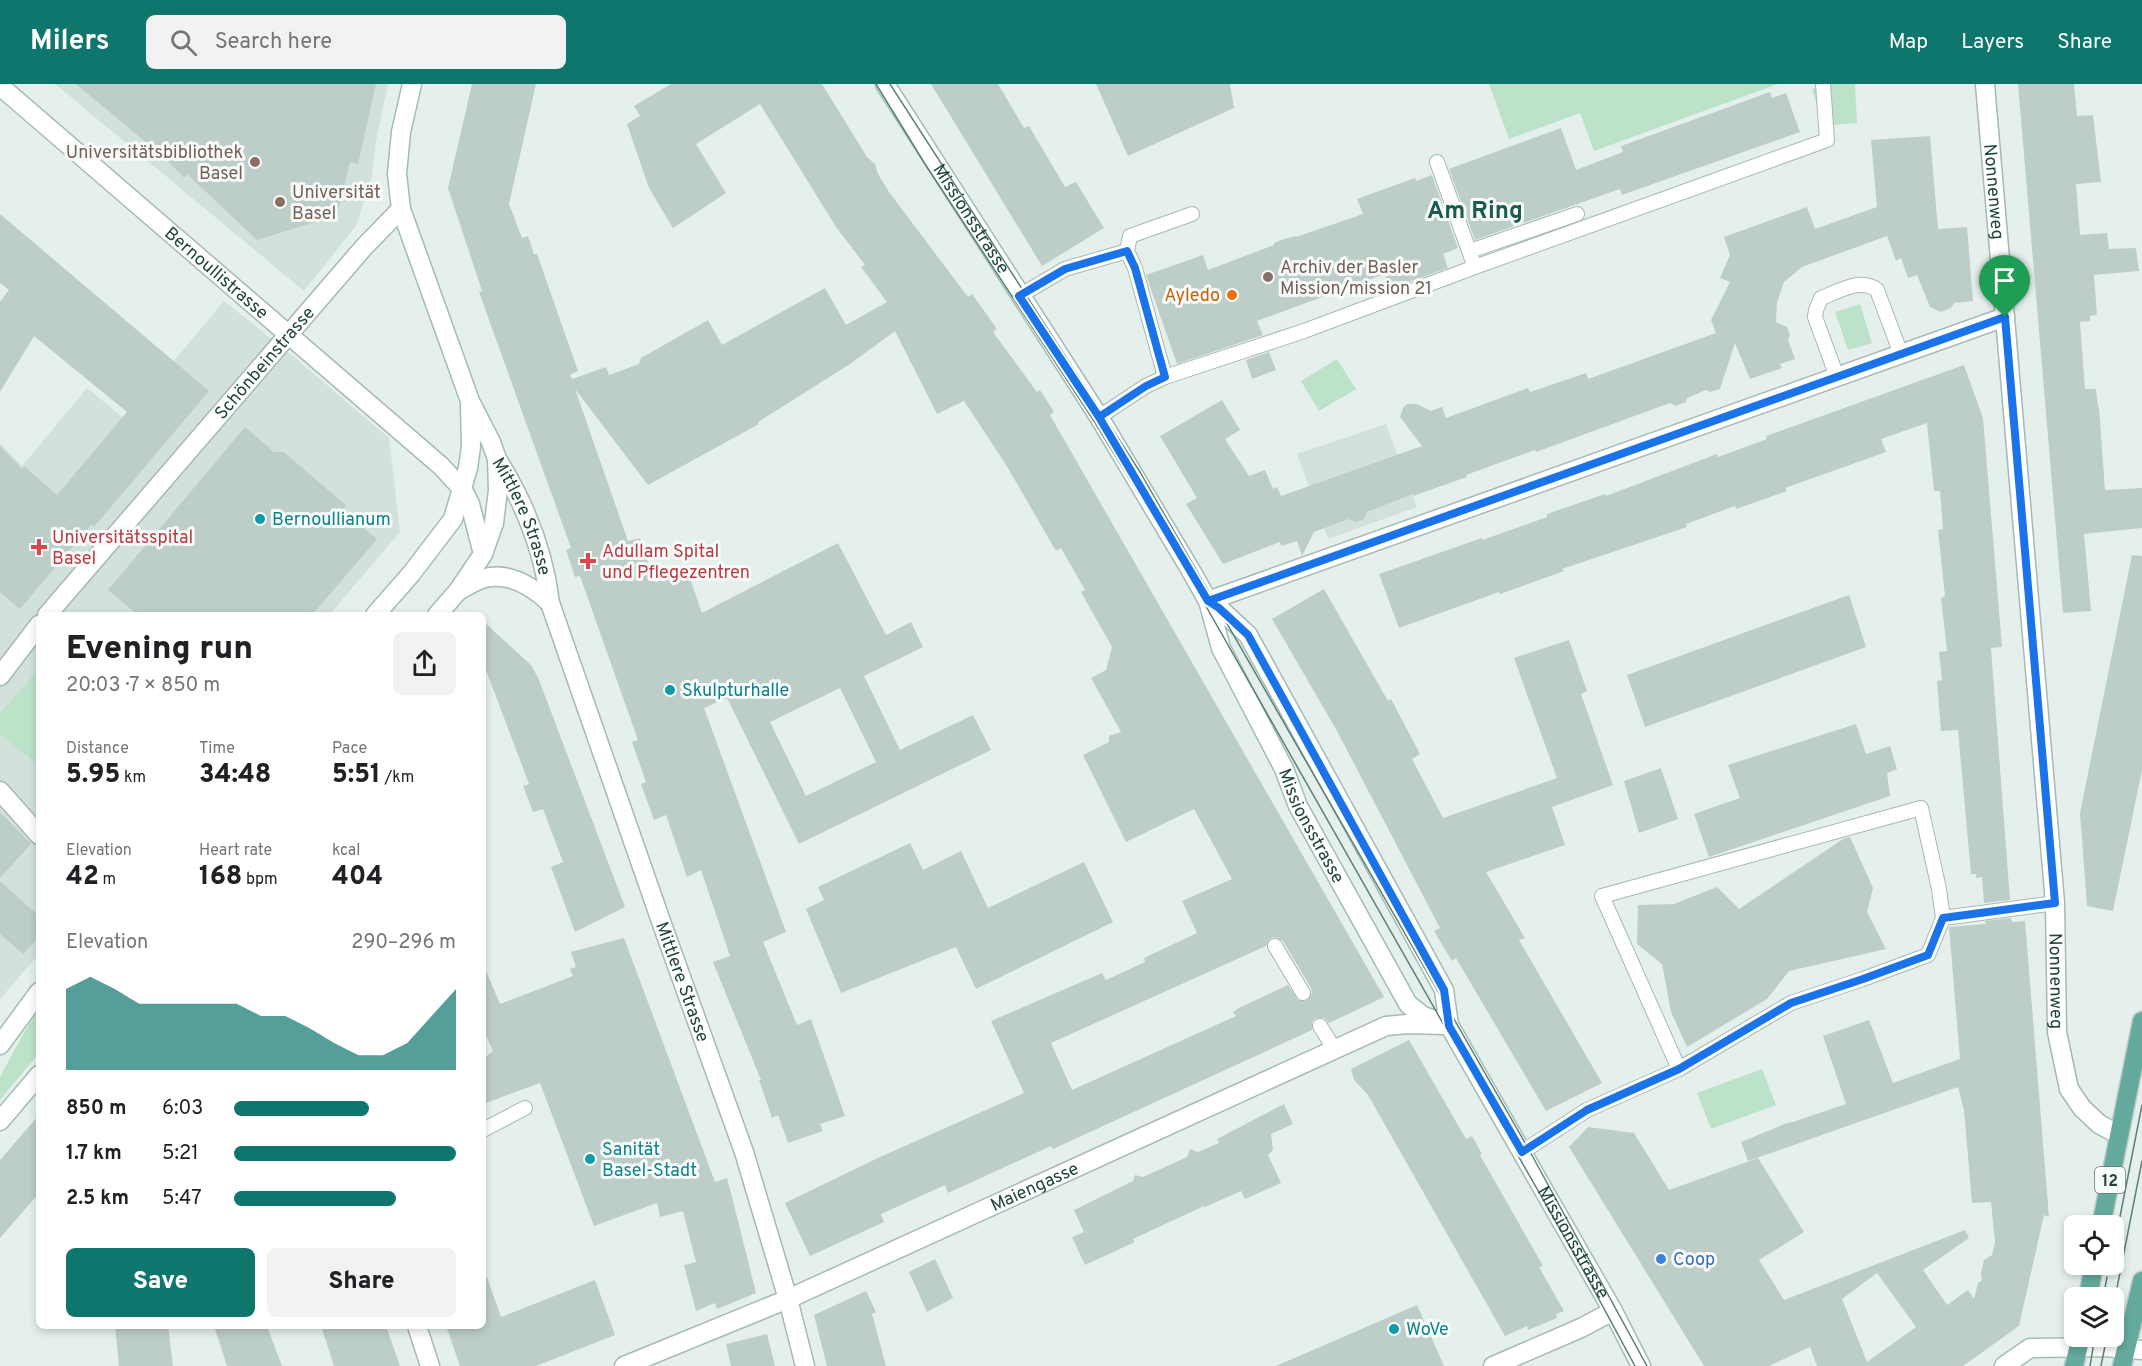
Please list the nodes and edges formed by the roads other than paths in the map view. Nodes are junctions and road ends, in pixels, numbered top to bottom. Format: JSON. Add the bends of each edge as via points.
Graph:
{"nodes":[{"id":1,"x":412,"y":84,"type":"edge"},
{"id":2,"x":885,"y":84,"type":"edge"},
{"id":3,"x":1823,"y":84,"type":"edge"},
{"id":4,"x":1985,"y":84,"type":"edge"},
{"id":5,"x":0,"y":86,"type":"edge"},
{"id":6,"x":1437,"y":162,"type":"dead end"},
{"id":7,"x":401,"y":209,"type":"junction"},
{"id":8,"x":1192,"y":214,"type":"dead end"},
{"id":9,"x":1577,"y":214,"type":"dead end"},
{"id":10,"x":1127,"y":251,"type":"junction"},
{"id":11,"x":1470,"y":251,"type":"junction"},
{"id":12,"x":1475,"y":267,"type":"junction"},
{"id":13,"x":1019,"y":296,"type":"junction"},
{"id":14,"x":2005,"y":317,"type":"junction"},
{"id":15,"x":289,"y":334,"type":"junction"},
{"id":16,"x":1901,"y":354,"type":"junction"},
{"id":17,"x":1165,"y":377,"type":"junction"},
{"id":18,"x":1837,"y":377,"type":"junction"},
{"id":19,"x":470,"y":401,"type":"junction"},
{"id":20,"x":1099,"y":417,"type":"junction"},
{"id":21,"x":497,"y":459,"type":"junction"},
{"id":22,"x":463,"y":490,"type":"junction"},
{"id":23,"x":483,"y":554,"type":"junction"},
{"id":24,"x":458,"y":591,"type":"junction"},
{"id":25,"x":1208,"y":601,"type":"junction"},
{"id":26,"x":550,"y":603,"type":"junction"},
{"id":27,"x":50,"y":612,"type":"edge"},
{"id":28,"x":378,"y":612,"type":"edge"},
{"id":29,"x":440,"y":612,"type":"edge"},
{"id":30,"x":36,"y":629,"type":"edge"},
{"id":31,"x":0,"y":676,"type":"edge"},
{"id":32,"x":0,"y":791,"type":"edge"},
{"id":33,"x":36,"y":833,"type":"edge"},
{"id":34,"x":2055,"y":903,"type":"junction"},
{"id":35,"x":1943,"y":918,"type":"junction"},
{"id":36,"x":1275,"y":946,"type":"dead end"},
{"id":37,"x":1303,"y":993,"type":"dead end"},
{"id":38,"x":36,"y":996,"type":"edge"},
{"id":39,"x":2142,"y":1020,"type":"edge"},
{"id":40,"x":1320,"y":1026,"type":"dead end"},
{"id":41,"x":1449,"y":1026,"type":"junction"},
{"id":42,"x":0,"y":1045,"type":"edge"},
{"id":43,"x":1335,"y":1050,"type":"junction"},
{"id":44,"x":1679,"y":1069,"type":"junction"},
{"id":45,"x":36,"y":1079,"type":"edge"},
{"id":46,"x":525,"y":1108,"type":"dead end"},
{"id":47,"x":0,"y":1121,"type":"edge"},
{"id":48,"x":486,"y":1128,"type":"edge"},
{"id":49,"x":2119,"y":1135,"type":"junction"},
{"id":50,"x":1522,"y":1152,"type":"junction"},
{"id":51,"x":2103,"y":1215,"type":"edge"},
{"id":52,"x":2142,"y":1281,"type":"edge"},
{"id":53,"x":789,"y":1299,"type":"junction"},
{"id":54,"x":1613,"y":1311,"type":"junction"},
{"id":55,"x":418,"y":1329,"type":"edge"},
{"id":56,"x":2142,"y":1330,"type":"edge"},
{"id":57,"x":2064,"y":1344,"type":"edge"},
{"id":58,"x":2079,"y":1347,"type":"edge"},
{"id":59,"x":2119,"y":1347,"type":"edge"},
{"id":60,"x":2134,"y":1349,"type":"edge"},
{"id":61,"x":430,"y":1366,"type":"edge"},
{"id":62,"x":624,"y":1366,"type":"edge"},
{"id":63,"x":805,"y":1366,"type":"edge"},
{"id":64,"x":1493,"y":1366,"type":"edge"},
{"id":65,"x":1641,"y":1366,"type":"edge"},
{"id":66,"x":2004,"y":1366,"type":"edge"},
{"id":67,"x":2074,"y":1366,"type":"edge"},
{"id":68,"x":2122,"y":1366,"type":"edge"}],
"edges":[{"from":1,"to":7,"type":"street","via":[[397,174]]},
{"from":2,"to":13,"type":"street","name":"Missionsstrasse"},
{"from":3,"to":12,"type":"lane","via":[[1827,140]]},
{"from":4,"to":14,"type":"street","name":"Nonnenweg"},
{"from":5,"to":15,"type":"street","name":"Bernoullistrasse"},
{"from":6,"to":11,"type":"lane"},
{"from":7,"to":15,"type":"street","name":"Schönbeinstrasse"},
{"from":7,"to":19,"type":"street","name":"Mittlere Strasse"},
{"from":8,"to":10,"type":"lane","via":[[1130,236]]},
{"from":9,"to":11,"type":"lane"},
{"from":10,"to":13,"type":"lane","via":[[1065,269]]},
{"from":10,"to":17,"type":"lane"},
{"from":11,"to":12,"type":"lane"},
{"from":12,"to":17,"type":"lane","via":[[1304,331]]},
{"from":13,"to":20,"type":"street","name":"Missionsstrasse"},
{"from":14,"to":16,"type":"street"},
{"from":14,"to":34,"type":"street","name":"Nonnenweg"},
{"from":15,"to":22,"type":"street","name":"Bernoullistrasse","via":[[441,466]]},
{"from":15,"to":27,"type":"street","name":"Schönbeinstrasse"},
{"from":16,"to":18,"type":"street"},
{"from":16,"to":18,"type":"lane","via":[[1877,290],[1858,284],[1821,298],[1816,310]]},
{"from":17,"to":20,"type":"lane"},
{"from":18,"to":25,"type":"street"},
{"from":19,"to":21,"type":"street","name":"Mittlere Strasse"},
{"from":19,"to":22,"type":"street","name":"Mittlere Strasse","via":[[471,447]]},
{"from":20,"to":25,"type":"street","name":"Missionsstrasse"},
{"from":21,"to":23,"type":"street","via":[[495,512]]},
{"from":21,"to":26,"type":"street","name":"Mittlere Strasse","via":[[515,488],[542,558]]},
{"from":22,"to":23,"type":"street","name":"Bernoullistrasse"},
{"from":22,"to":28,"type":"street","name":"Mittlere Strasse","via":[[453,519]]},
{"from":23,"to":24,"type":"street"},
{"from":24,"to":26,"type":"street","name":"Mittlere Strasse","via":[[484,578],[499,577],[527,585]]},
{"from":24,"to":29,"type":"street"},
{"from":25,"to":41,"type":"street","name":"Missionsstrasse","via":[[1248,635],[1444,990]]},
{"from":25,"to":41,"type":"street","name":"Missionsstrasse","via":[[1221,648],[1284,769],[1298,806],[1408,1004],[1423,1016]]},
{"from":26,"to":53,"type":"street","name":"Mittlere Strasse","via":[[744,1152]]},
{"from":30,"to":31,"type":"street"},
{"from":32,"to":33,"type":"street"},
{"from":34,"to":35,"type":"lane"},
{"from":34,"to":49,"type":"street","name":"Nonnenweg","via":[[2056,1032],[2069,1089],[2099,1124]]},
{"from":35,"to":44,"type":"lane","via":[[1928,955],[1791,1003]]},
{"from":35,"to":44,"type":"lane","via":[[1921,808],[1602,896]]},
{"from":36,"to":37,"type":"lane"},
{"from":38,"to":42,"type":"street"},
{"from":39,"to":49,"type":"main road","number":"12"},
{"from":40,"to":43,"type":"lane"},
{"from":41,"to":43,"type":"street","name":"Maiengasse","via":[[1386,1026]]},
{"from":41,"to":50,"type":"street","name":"Missionsstrasse"},
{"from":43,"to":53,"type":"street","name":"Maiengasse"},
{"from":44,"to":50,"type":"lane","via":[[1587,1110]]},
{"from":45,"to":47,"type":"street"},
{"from":46,"to":48,"type":"lane"},
{"from":49,"to":51,"type":"main road","number":"12"},
{"from":50,"to":54,"type":"street","name":"Missionsstrasse"},
{"from":52,"to":60,"type":"main road"},
{"from":53,"to":62,"type":"street","name":"Maiengasse"},
{"from":53,"to":63,"type":"street","name":"Mittlere Strasse"},
{"from":54,"to":64,"type":"street"},
{"from":54,"to":65,"type":"street","name":"Missionsstrasse"},
{"from":55,"to":61,"type":"street"},
{"from":56,"to":60,"type":"street"},
{"from":57,"to":66,"type":"street","via":[[2030,1348]]},
{"from":58,"to":67,"type":"main road"},
{"from":59,"to":60,"type":"street"},
{"from":60,"to":68,"type":"main road"}]}
